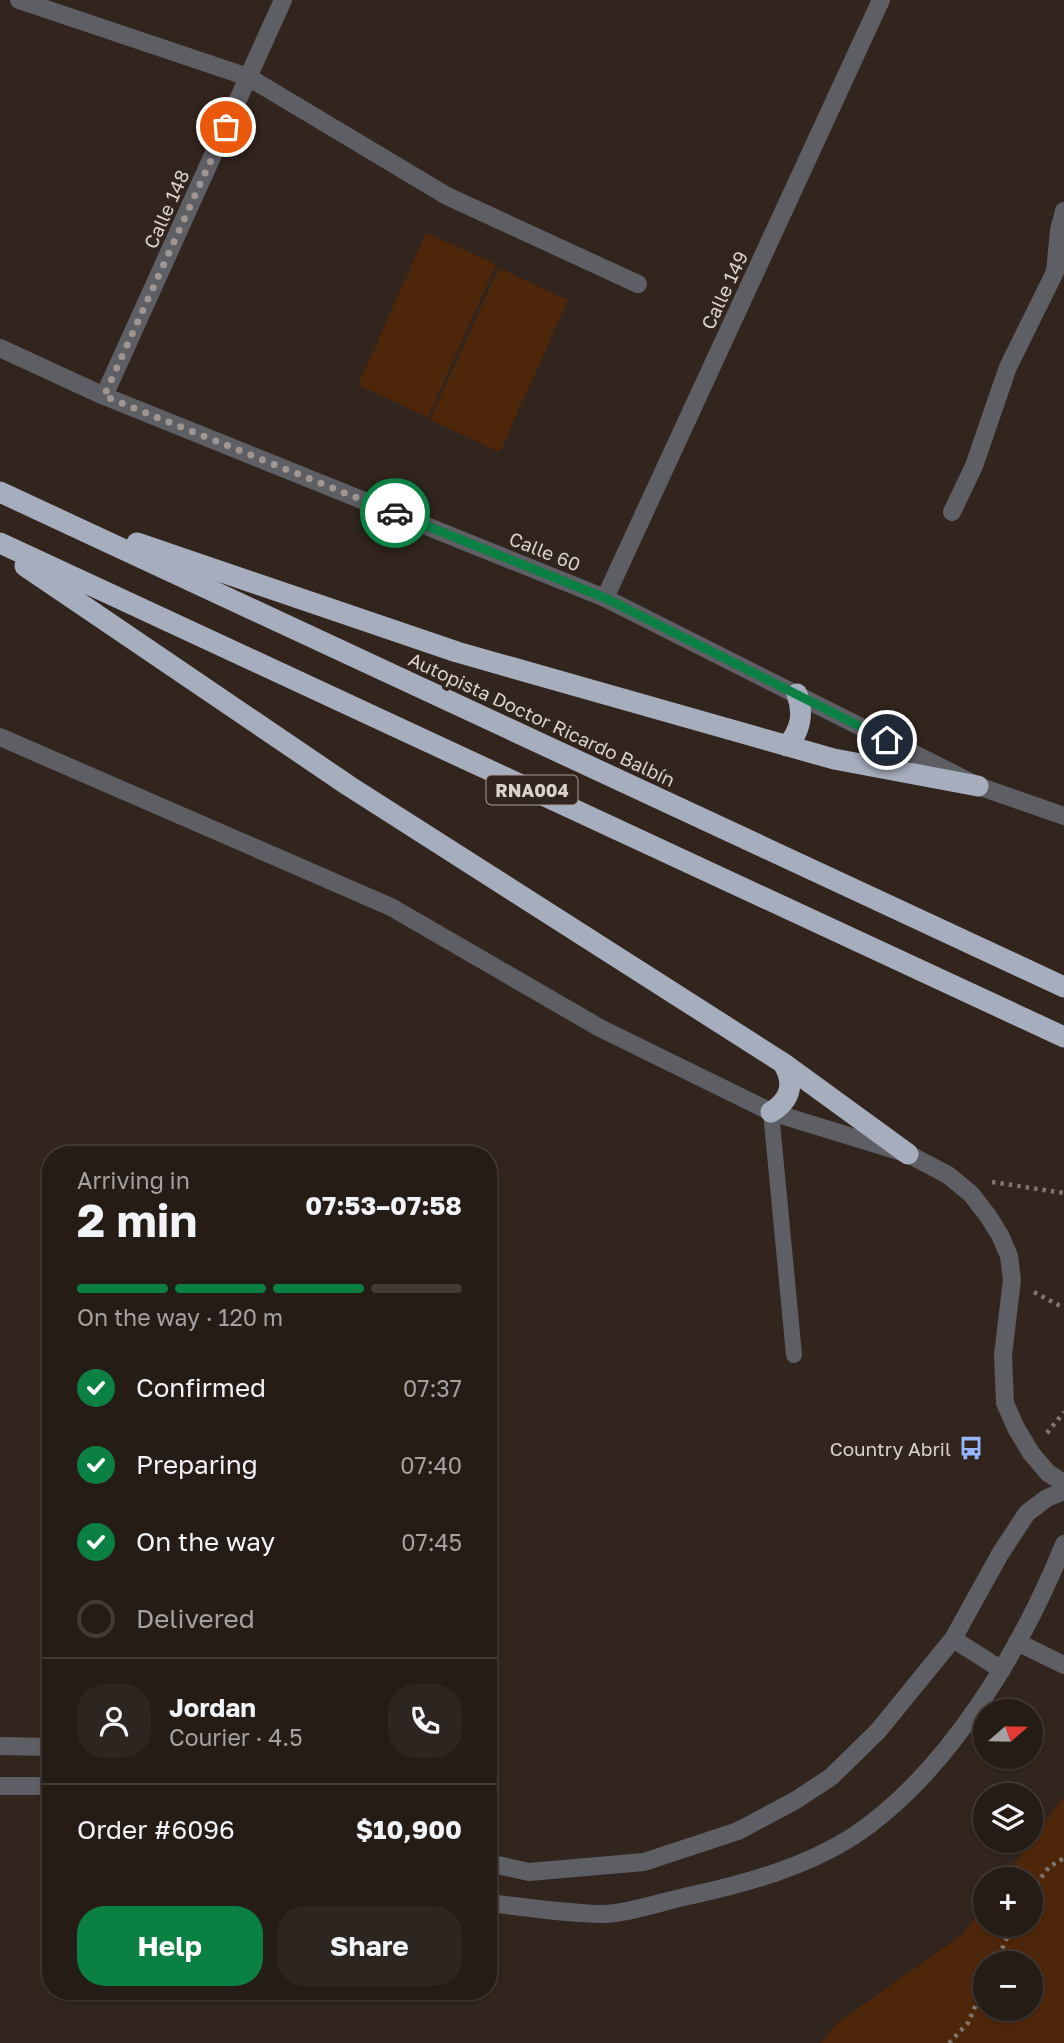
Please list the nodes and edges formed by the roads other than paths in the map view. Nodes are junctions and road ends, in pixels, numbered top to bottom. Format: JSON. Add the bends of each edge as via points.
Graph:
{"nodes":[{"id":1,"x":19,"y":0,"type":"edge"},
{"id":2,"x":283,"y":0,"type":"edge"},
{"id":3,"x":881,"y":0,"type":"edge"},
{"id":4,"x":248,"y":78,"type":"junction"},
{"id":5,"x":1064,"y":211,"type":"edge"},
{"id":6,"x":1060,"y":273,"type":"edge"},
{"id":7,"x":638,"y":284,"type":"dead end"},
{"id":8,"x":0,"y":348,"type":"edge"},
{"id":9,"x":104,"y":396,"type":"junction"},
{"id":10,"x":0,"y":492,"type":"edge"},
{"id":11,"x":32,"y":507,"type":"junction"},
{"id":12,"x":952,"y":512,"type":"dead end"},
{"id":13,"x":0,"y":543,"type":"edge"},
{"id":14,"x":0,"y":549,"type":"edge"},
{"id":15,"x":605,"y":598,"type":"junction"},
{"id":16,"x":797,"y":694,"type":"junction"},
{"id":17,"x":0,"y":737,"type":"edge"},
{"id":18,"x":787,"y":746,"type":"junction"},
{"id":19,"x":978,"y":786,"type":"junction"},
{"id":20,"x":1064,"y":816,"type":"edge"},
{"id":21,"x":1064,"y":987,"type":"edge"},
{"id":22,"x":1064,"y":1037,"type":"edge"},
{"id":23,"x":783,"y":1063,"type":"junction"},
{"id":24,"x":771,"y":1112,"type":"junction"},
{"id":25,"x":908,"y":1154,"type":"junction"},
{"id":26,"x":794,"y":1355,"type":"dead end"},
{"id":27,"x":1064,"y":1483,"type":"edge"},
{"id":28,"x":1064,"y":1491,"type":"edge"},
{"id":29,"x":1064,"y":1544,"type":"edge"},
{"id":30,"x":953,"y":1639,"type":"junction"},
{"id":31,"x":1017,"y":1642,"type":"junction"},
{"id":32,"x":1064,"y":1665,"type":"edge"},
{"id":33,"x":1002,"y":1670,"type":"junction"},
{"id":34,"x":0,"y":1746,"type":"edge"},
{"id":35,"x":42,"y":1746,"type":"edge"},
{"id":36,"x":0,"y":1786,"type":"edge"},
{"id":37,"x":42,"y":1786,"type":"edge"},
{"id":38,"x":497,"y":1865,"type":"edge"},
{"id":39,"x":497,"y":1904,"type":"edge"}],
"edges":[{"from":1,"to":4,"type":"street"},
{"from":2,"to":4,"type":"street","name":"Calle 148"},
{"from":3,"to":15,"type":"street","name":"Calle 149"},
{"from":4,"to":7,"type":"street","via":[[447,196]]},
{"from":4,"to":9,"type":"street","name":"Calle 148"},
{"from":5,"to":6,"type":"street","via":[[1059,230]]},
{"from":6,"to":12,"type":"street","via":[[1008,367],[974,466]]},
{"from":8,"to":9,"type":"street","name":"Calle 60"},
{"from":9,"to":15,"type":"street","name":"Calle 60"},
{"from":10,"to":11,"type":"highway","name":"Autopista Doctor Ricardo Balbín","number":"RNA004"},
{"from":11,"to":18,"type":"highway","via":[[457,652]]},
{"from":11,"to":21,"type":"highway","name":"Autopista Doctor Ricardo Balbín","number":"RNA004"},
{"from":13,"to":22,"type":"highway","number":"RNA004"},
{"from":14,"to":23,"type":"highway","via":[[349,786]]},
{"from":15,"to":16,"type":"street","name":"Calle 60"},
{"from":16,"to":18,"type":"highway","via":[[801,716]]},
{"from":16,"to":19,"type":"street","name":"Calle 60"},
{"from":17,"to":24,"type":"street","via":[[391,907],[600,1028]]},
{"from":18,"to":19,"type":"highway","via":[[865,767]]},
{"from":19,"to":20,"type":"street","name":"Calle 60"},
{"from":23,"to":24,"type":"highway","via":[[791,1085],[788,1097]]},
{"from":23,"to":25,"type":"highway"},
{"from":24,"to":25,"type":"street"},
{"from":24,"to":26,"type":"lane"},
{"from":25,"to":27,"type":"street","via":[[948,1175],[971,1194],[1000,1235],[1012,1280],[1003,1354],[1005,1403],[1031,1453]]},
{"from":28,"to":30,"type":"street","via":[[1027,1513]]},
{"from":29,"to":31,"type":"street"},
{"from":30,"to":33,"type":"street"},
{"from":30,"to":38,"type":"street","via":[[878,1731],[831,1777],[738,1831],[644,1862],[528,1872]]},
{"from":31,"to":32,"type":"street"},
{"from":31,"to":33,"type":"street"},
{"from":33,"to":39,"type":"street","via":[[940,1757],[893,1805],[851,1838],[800,1862],[741,1885],[602,1914]]},
{"from":34,"to":35,"type":"street"},
{"from":36,"to":37,"type":"street"}]}
